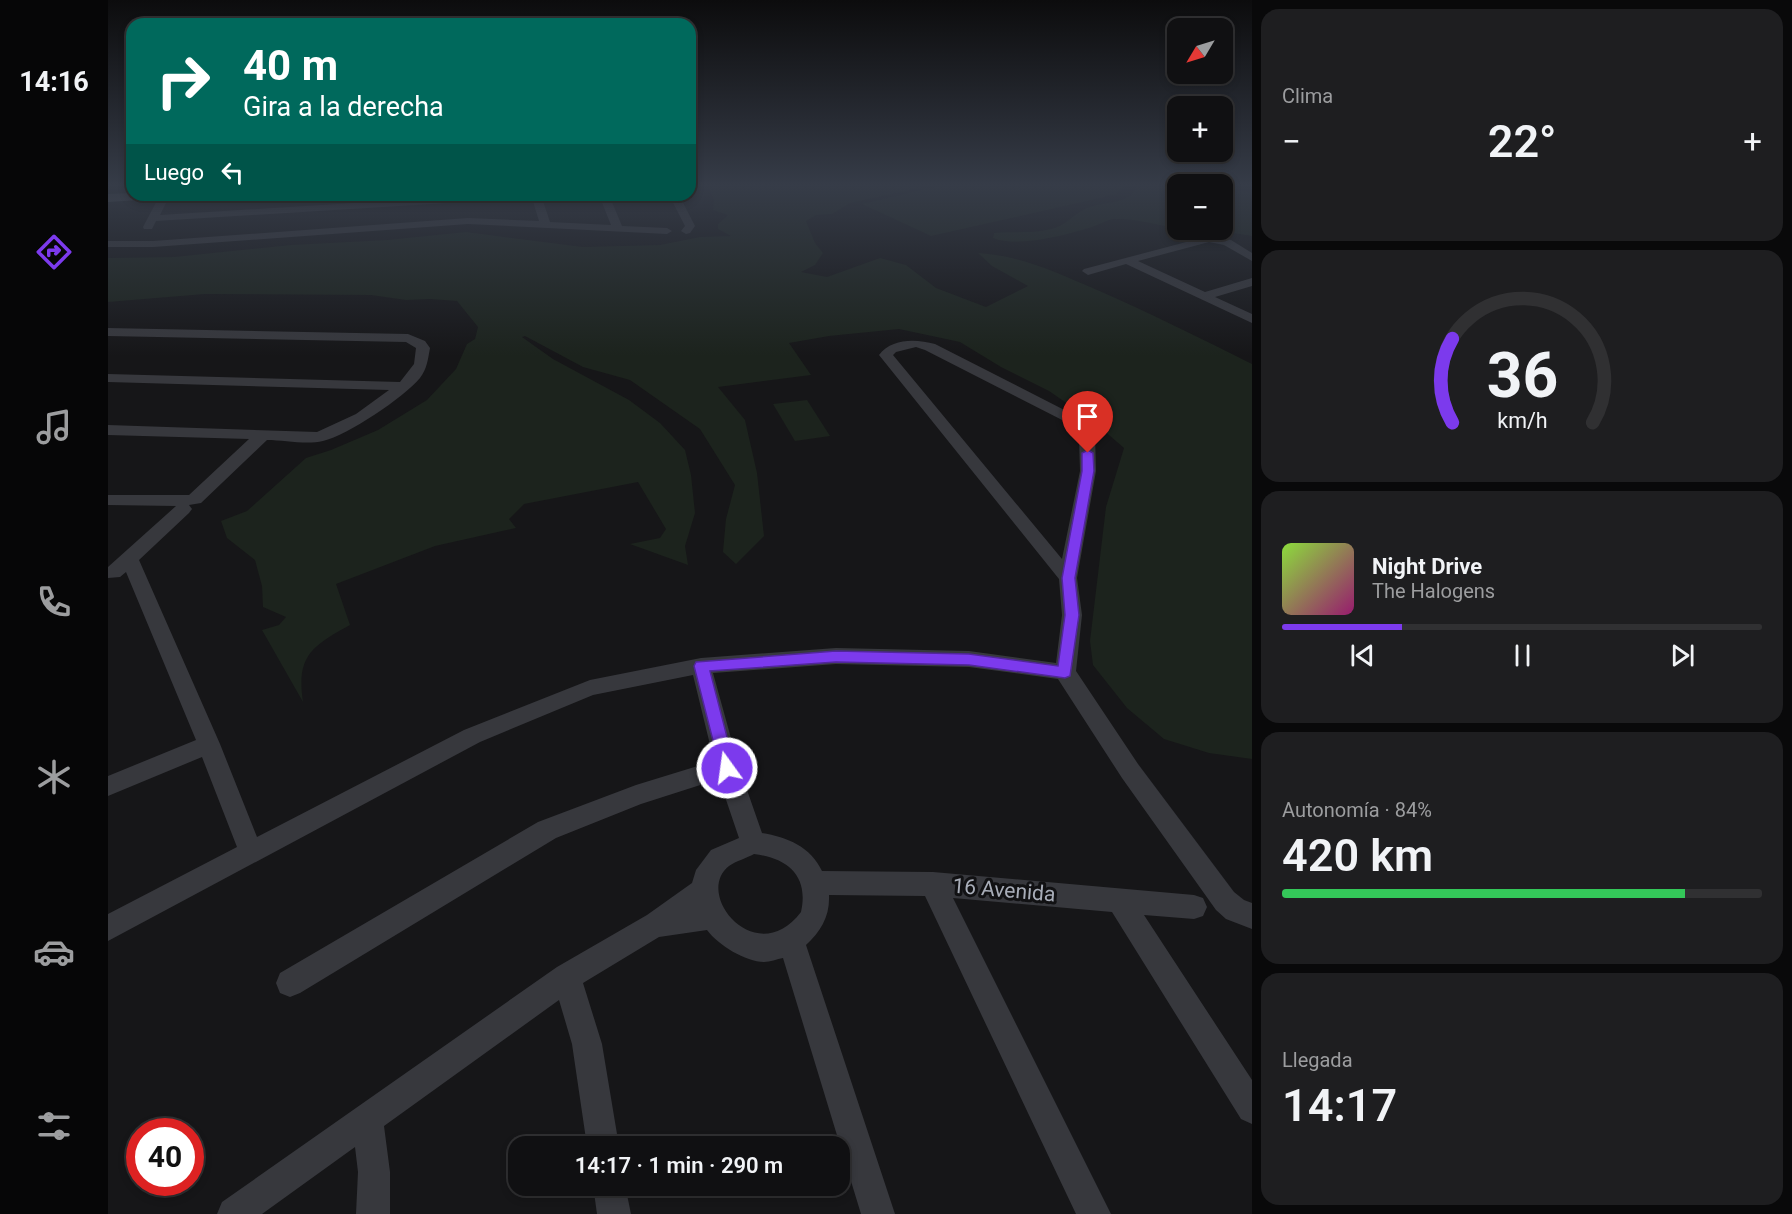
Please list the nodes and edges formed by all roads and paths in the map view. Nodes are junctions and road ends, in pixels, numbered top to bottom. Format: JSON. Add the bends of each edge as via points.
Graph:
{"nodes":[{"id":1,"x":156,"y":243,"type":"edge"},
{"id":2,"x":1196,"y":243,"type":"edge"},
{"id":3,"x":1228,"y":243,"type":"edge"},
{"id":4,"x":108,"y":244,"type":"edge"},
{"id":5,"x":137,"y":244,"type":"joint"},
{"id":6,"x":1252,"y":258,"type":"edge"},
{"id":7,"x":1128,"y":261,"type":"junction"},
{"id":8,"x":1088,"y":271,"type":"dead end"},
{"id":9,"x":1252,"y":282,"type":"edge"},
{"id":10,"x":1203,"y":297,"type":"junction"},
{"id":11,"x":1252,"y":319,"type":"edge"},
{"id":12,"x":108,"y":332,"type":"edge"},
{"id":13,"x":108,"y":378,"type":"edge"},
{"id":14,"x":404,"y":386,"type":"junction"},
{"id":15,"x":108,"y":430,"type":"edge"},
{"id":16,"x":262,"y":436,"type":"junction"},
{"id":17,"x":108,"y":500,"type":"edge"},
{"id":18,"x":183,"y":509,"type":"dead end"},
{"id":19,"x":133,"y":566,"type":"junction"},
{"id":20,"x":111,"y":573,"type":"edge"},
{"id":21,"x":1068,"y":578,"type":"junction"},
{"id":22,"x":701,"y":666,"type":"junction"},
{"id":23,"x":1065,"y":672,"type":"junction"},
{"id":24,"x":209,"y":744,"type":"junction"},
{"id":25,"x":727,"y":768,"type":"junction"},
{"id":26,"x":108,"y":786,"type":"edge"},
{"id":27,"x":753,"y":843,"type":"junction"},
{"id":28,"x":251,"y":852,"type":"junction"},
{"id":29,"x":814,"y":883,"type":"junction"},
{"id":30,"x":933,"y":884,"type":"junction"},
{"id":31,"x":705,"y":889,"type":"junction"},
{"id":32,"x":1119,"y":899,"type":"junction"},
{"id":33,"x":1194,"y":907,"type":"dead end"},
{"id":34,"x":1243,"y":913,"type":"edge"},
{"id":35,"x":712,"y":917,"type":"junction"},
{"id":36,"x":656,"y":924,"type":"junction"},
{"id":37,"x":108,"y":928,"type":"edge"},
{"id":38,"x":791,"y":941,"type":"junction"},
{"id":39,"x":567,"y":977,"type":"junction"},
{"id":40,"x":290,"y":983,"type":"dead end"},
{"id":41,"x":1252,"y":1108,"type":"edge"},
{"id":42,"x":367,"y":1119,"type":"junction"},
{"id":43,"x":601,"y":1136,"type":"edge"},
{"id":44,"x":611,"y":1196,"type":"edge"},
{"id":45,"x":234,"y":1214,"type":"edge"},
{"id":46,"x":373,"y":1214,"type":"edge"},
{"id":47,"x":614,"y":1214,"type":"edge"},
{"id":48,"x":878,"y":1214,"type":"edge"},
{"id":49,"x":1094,"y":1214,"type":"edge"}],
"edges":[{"from":1,"to":5,"type":"street"},
{"from":2,"to":7,"type":"street"},
{"from":3,"to":6,"type":"street"},
{"from":4,"to":5,"type":"street"},
{"from":7,"to":8,"type":"street"},
{"from":7,"to":10,"type":"street"},
{"from":9,"to":10,"type":"street"},
{"from":10,"to":11,"type":"street"},
{"from":12,"to":14,"type":"street","via":[[408,338],[420,344],[423,355],[415,375]]},
{"from":13,"to":14,"type":"street"},
{"from":14,"to":16,"type":"street","via":[[361,417],[320,437]]},
{"from":15,"to":16,"type":"street"},
{"from":16,"to":17,"type":"street","via":[[192,501]]},
{"from":18,"to":19,"type":"street"},
{"from":19,"to":20,"type":"street"},
{"from":19,"to":24,"type":"street"},
{"from":21,"to":21,"type":"street","via":[[1088,471],[1087,435],[1081,426],[930,347],[916,343],[891,349],[886,355]]},
{"from":21,"to":23,"type":"street","via":[[1072,615]]},
{"from":22,"to":23,"type":"street","via":[[847,657],[969,659]]},
{"from":22,"to":25,"type":"street"},
{"from":22,"to":28,"type":"street","via":[[590,688],[534,710],[462,741]]},
{"from":23,"to":34,"type":"street","via":[[1130,771],[1224,901]]},
{"from":24,"to":26,"type":"street"},
{"from":24,"to":28,"type":"street"},
{"from":25,"to":27,"type":"street"},
{"from":25,"to":40,"type":"street","via":[[658,786],[547,830]]},
{"from":27,"to":29,"type":"street","via":[[791,853],[805,866]]},
{"from":27,"to":31,"type":"street","via":[[735,847],[720,857],[709,872]]},
{"from":28,"to":37,"type":"street"},
{"from":29,"to":30,"type":"street","name":"16 Avenida"},
{"from":29,"to":38,"type":"street","via":[[814,916]]},
{"from":30,"to":32,"type":"street","name":"16 Avenida"},
{"from":30,"to":49,"type":"street"},
{"from":31,"to":35,"type":"street"},
{"from":31,"to":36,"type":"street"},
{"from":32,"to":33,"type":"street","name":"16 Avenida"},
{"from":32,"to":41,"type":"street"},
{"from":35,"to":36,"type":"street"},
{"from":35,"to":38,"type":"street","via":[[723,931],[756,947],[774,947]]},
{"from":36,"to":39,"type":"street"},
{"from":38,"to":48,"type":"street"},
{"from":39,"to":42,"type":"street"},
{"from":39,"to":43,"type":"street","via":[[587,1044]]},
{"from":42,"to":45,"type":"street"},
{"from":42,"to":46,"type":"street","via":[[374,1172]]},
{"from":44,"to":47,"type":"street"}]}
